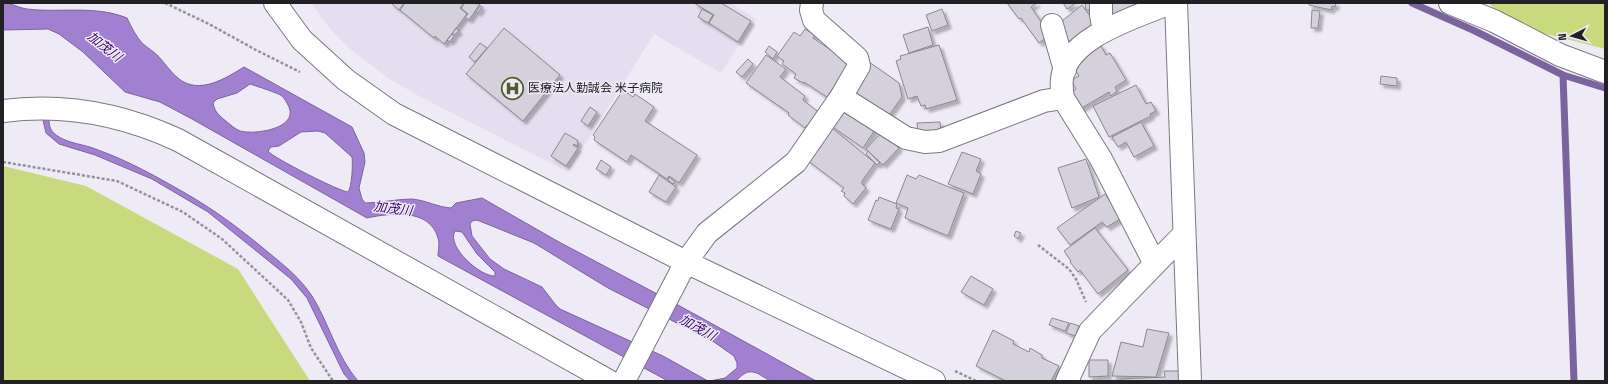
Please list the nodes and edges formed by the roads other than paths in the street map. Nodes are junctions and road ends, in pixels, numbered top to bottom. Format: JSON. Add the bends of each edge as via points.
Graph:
{"nodes":[{"id":1,"x":275,"y":3,"type":"edge"},
{"id":2,"x":812,"y":3,"type":"edge"},
{"id":3,"x":1101,"y":3,"type":"edge"},
{"id":4,"x":1170,"y":3,"type":"edge"},
{"id":5,"x":1176,"y":3,"type":"edge"},
{"id":6,"x":1450,"y":3,"type":"edge"},
{"id":7,"x":1052,"y":25,"type":"dead end"},
{"id":8,"x":1104,"y":31,"type":"junction"},
{"id":9,"x":1065,"y":70,"type":"junction"},
{"id":10,"x":1605,"y":72,"type":"edge"},
{"id":11,"x":840,"y":97,"type":"junction"},
{"id":12,"x":1063,"y":98,"type":"junction"},
{"id":13,"x":3,"y":111,"type":"edge"},
{"id":14,"x":1184,"y":234,"type":"junction"},
{"id":15,"x":686,"y":262,"type":"junction"},
{"id":16,"x":1155,"y":264,"type":"junction"},
{"id":17,"x":620,"y":378,"type":"edge"},
{"id":18,"x":934,"y":381,"type":"edge"},
{"id":19,"x":1067,"y":381,"type":"edge"},
{"id":20,"x":1190,"y":381,"type":"edge"}],
"edges":[{"from":1,"to":15,"type":"street","via":[[302,40],[346,80],[394,114]]},
{"from":2,"to":11,"type":"street","via":[[810,10],[814,20],[857,58],[859,66]]},
{"from":3,"to":8,"type":"street"},
{"from":4,"to":8,"type":"street"},
{"from":5,"to":14,"type":"street"},
{"from":6,"to":10,"type":"street","via":[[1494,21],[1560,55]]},
{"from":7,"to":9,"type":"street"},
{"from":8,"to":9,"type":"street","via":[[1081,46],[1069,60]]},
{"from":9,"to":12,"type":"street","via":[[1062,78]]},
{"from":11,"to":12,"type":"street","via":[[906,138],[924,142],[939,141],[1044,101]]},
{"from":11,"to":15,"type":"street","via":[[796,162],[707,233]]},
{"from":12,"to":16,"type":"street","via":[[1101,159]]},
{"from":13,"to":17,"type":"street","via":[[53,107],[80,110],[153,128]]},
{"from":14,"to":16,"type":"street"},
{"from":14,"to":20,"type":"street"},
{"from":15,"to":17,"type":"street"},
{"from":15,"to":18,"type":"street"},
{"from":16,"to":19,"type":"street","via":[[1090,331]]}]}
